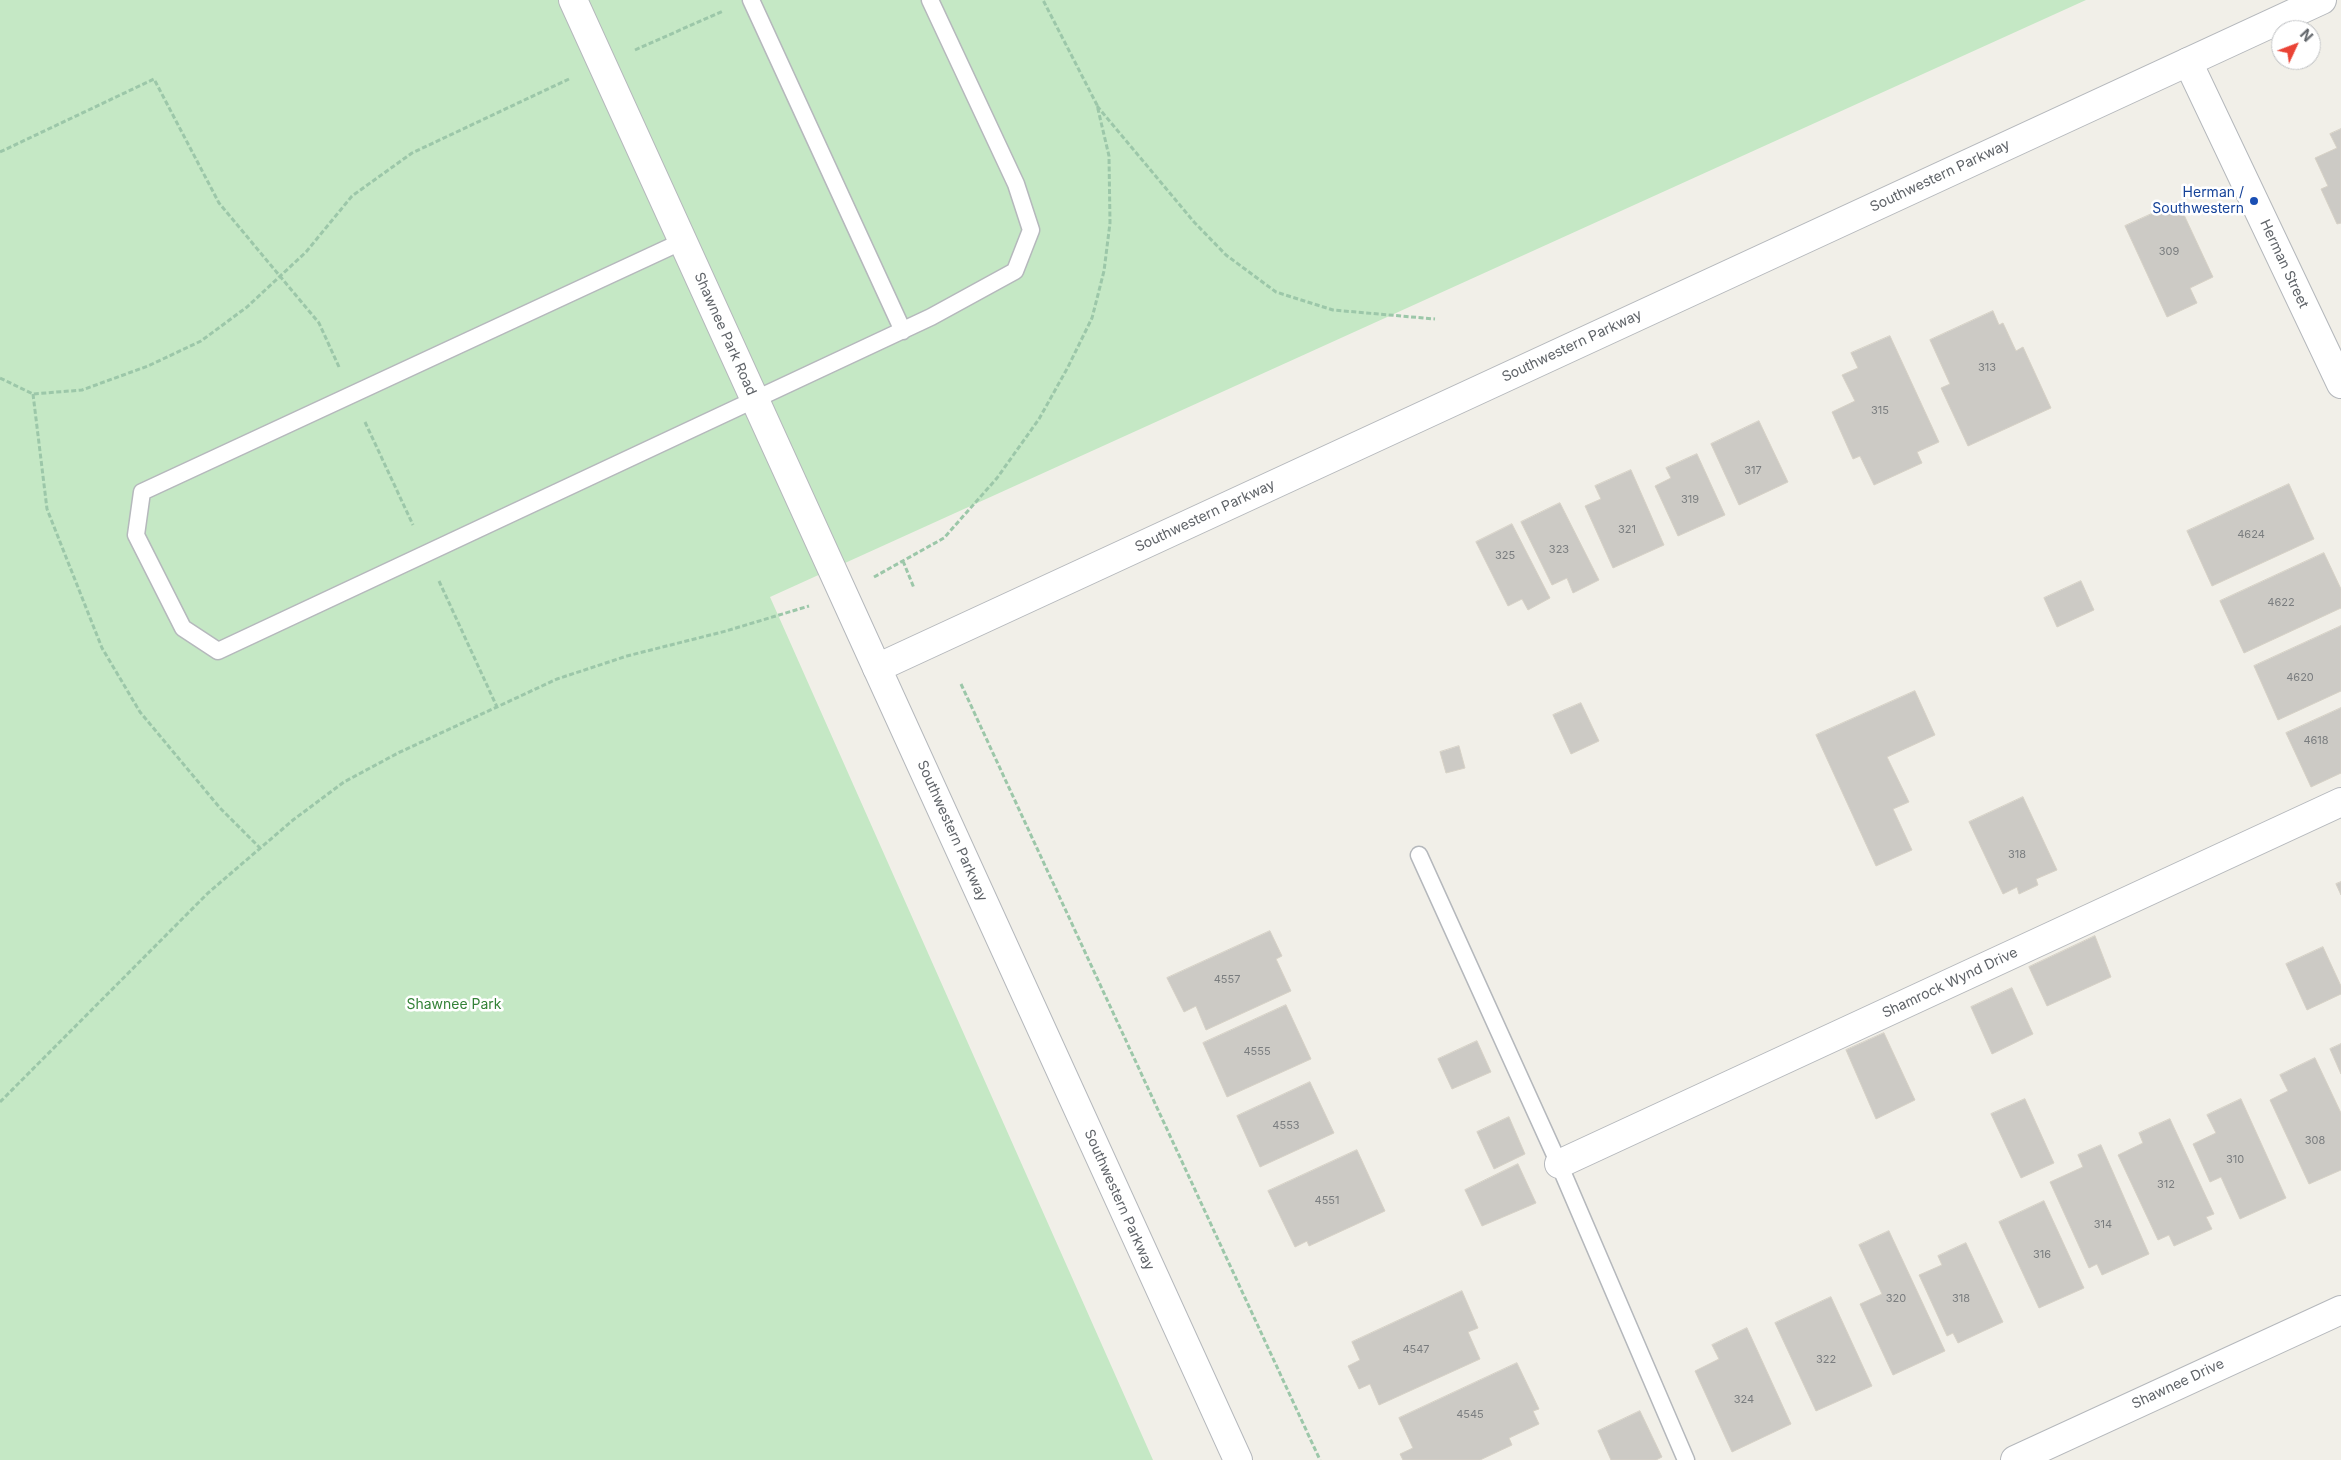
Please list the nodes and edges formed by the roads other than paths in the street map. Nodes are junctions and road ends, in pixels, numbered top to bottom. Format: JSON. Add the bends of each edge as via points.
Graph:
{"nodes":[{"id":1,"x":573,"y":0,"type":"edge"},
{"id":2,"x":751,"y":0,"type":"edge"},
{"id":3,"x":930,"y":0,"type":"edge"},
{"id":4,"x":2322,"y":0,"type":"edge"},
{"id":5,"x":2188,"y":62,"type":"junction"},
{"id":6,"x":683,"y":241,"type":"junction"},
{"id":7,"x":903,"y":331,"type":"junction"},
{"id":8,"x":2341,"y":384,"type":"edge"},
{"id":9,"x":755,"y":399,"type":"junction"},
{"id":10,"x":877,"y":668,"type":"junction"},
{"id":11,"x":2341,"y":802,"type":"edge"},
{"id":12,"x":1418,"y":856,"type":"dead end"},
{"id":13,"x":1559,"y":1164,"type":"junction"},
{"id":14,"x":2341,"y":1310,"type":"edge"},
{"id":15,"x":1238,"y":1460,"type":"edge"},
{"id":16,"x":1686,"y":1460,"type":"edge"},
{"id":17,"x":2015,"y":1460,"type":"edge"}],
"edges":[{"from":1,"to":6,"type":"street","name":"Shawnee Park Road"},
{"from":2,"to":7,"type":"lane"},
{"from":3,"to":7,"type":"lane","via":[[1016,184],[1031,230],[1015,271]]},
{"from":4,"to":5,"type":"street","name":"Southwestern Parkway"},
{"from":5,"to":8,"type":"street","name":"Herman Street"},
{"from":5,"to":10,"type":"street","name":"Southwestern Parkway"},
{"from":6,"to":9,"type":"street","name":"Shawnee Park Road"},
{"from":6,"to":9,"type":"lane","via":[[142,492],[136,535],[183,628],[218,651]]},
{"from":7,"to":9,"type":"lane"},
{"from":9,"to":10,"type":"street","name":"Shawnee Park Road"},
{"from":10,"to":15,"type":"street","name":"Southwestern Parkway"},
{"from":11,"to":13,"type":"street","name":"Shamrock Wynd Drive"},
{"from":12,"to":13,"type":"lane"},
{"from":13,"to":16,"type":"lane"},
{"from":14,"to":17,"type":"street","name":"Shawnee Drive"}]}
